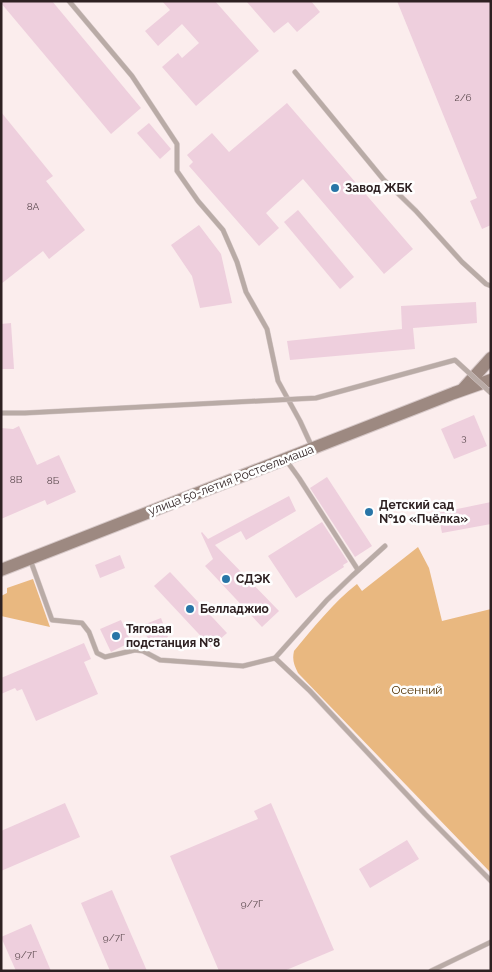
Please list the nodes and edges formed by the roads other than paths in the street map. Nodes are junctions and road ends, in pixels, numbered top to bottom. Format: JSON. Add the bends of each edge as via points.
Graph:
{"nodes":[{"id":1,"x":69,"y":1,"type":"edge"},
{"id":2,"x":295,"y":72,"type":"dead end"},
{"id":3,"x":491,"y":286,"type":"edge"},
{"id":4,"x":491,"y":358,"type":"edge"},
{"id":5,"x":491,"y":380,"type":"edge"},
{"id":6,"x":461,"y":391,"type":"junction"},
{"id":7,"x":491,"y":393,"type":"edge"},
{"id":8,"x":1,"y":413,"type":"edge"},
{"id":9,"x":313,"y":448,"type":"junction"},
{"id":10,"x":285,"y":459,"type":"junction"},
{"id":11,"x":385,"y":546,"type":"dead end"},
{"id":12,"x":30,"y":558,"type":"junction"},
{"id":13,"x":1,"y":570,"type":"edge"},
{"id":14,"x":358,"y":570,"type":"junction"},
{"id":15,"x":275,"y":658,"type":"junction"},
{"id":16,"x":491,"y":881,"type":"edge"},
{"id":17,"x":491,"y":942,"type":"edge"},
{"id":18,"x":431,"y":971,"type":"edge"}],
"edges":[{"from":1,"to":9,"type":"lane","via":[[132,76],[177,144],[177,171],[223,230],[246,292],[267,329],[278,381]]},
{"from":2,"to":3,"type":"lane","via":[[383,179],[462,262]]},
{"from":4,"to":6,"type":"main road"},
{"from":5,"to":6,"type":"main road","name":"улица 50-летия Ростсельмаша"},
{"from":6,"to":9,"type":"main road","name":"улица 50-летия Ростсельмаша"},
{"from":7,"to":8,"type":"lane","bridge":true,"via":[[455,360],[316,398]]},
{"from":9,"to":10,"type":"main road","name":"улица 50-летия Ростсельмаша"},
{"from":10,"to":12,"type":"main road","name":"улица 50-летия Ростсельмаша"},
{"from":10,"to":14,"type":"lane"},
{"from":11,"to":14,"type":"lane"},
{"from":12,"to":13,"type":"main road","name":"улица 50-летия Ростсельмаша"},
{"from":12,"to":15,"type":"lane","via":[[52,620],[82,623],[97,653],[104,657],[135,650],[160,660],[243,666]]},
{"from":14,"to":15,"type":"lane"},
{"from":15,"to":16,"type":"lane","via":[[310,690]]},
{"from":17,"to":18,"type":"lane"}]}
